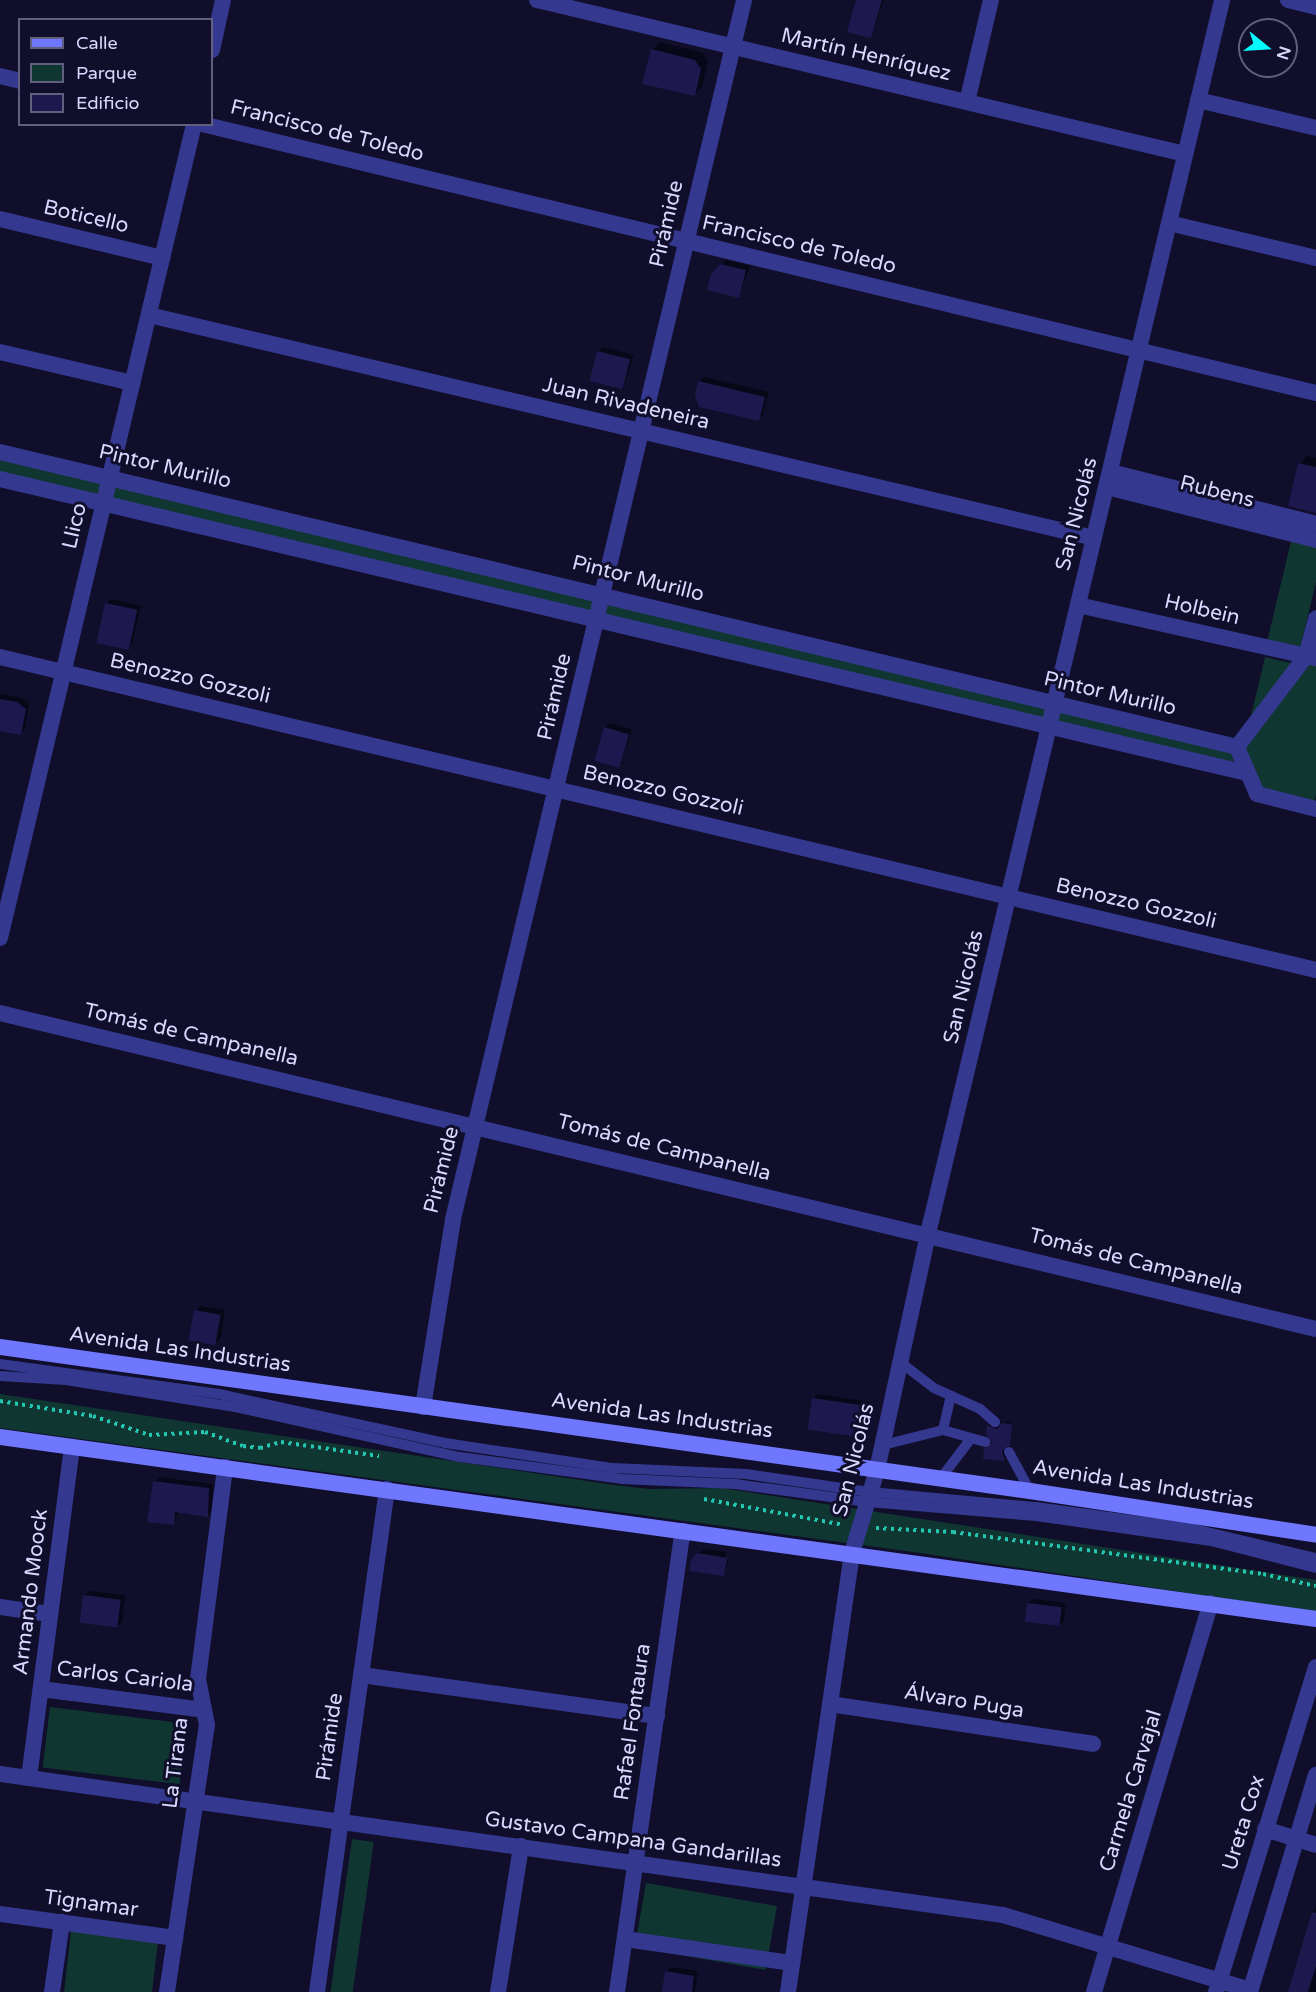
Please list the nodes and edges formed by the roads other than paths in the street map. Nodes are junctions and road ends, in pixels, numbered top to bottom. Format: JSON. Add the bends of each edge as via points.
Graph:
{"nodes":[{"id":1,"x":224,"y":0,"type":"edge"},
{"id":2,"x":537,"y":0,"type":"edge"},
{"id":3,"x":744,"y":0,"type":"edge"},
{"id":4,"x":991,"y":0,"type":"edge"},
{"id":5,"x":1222,"y":0,"type":"edge"},
{"id":6,"x":1288,"y":0,"type":"edge"},
{"id":7,"x":1316,"y":7,"type":"edge"},
{"id":8,"x":213,"y":46,"type":"edge"},
{"id":9,"x":733,"y":46,"type":"junction"},
{"id":10,"x":0,"y":76,"type":"edge"},
{"id":11,"x":18,"y":80,"type":"edge"},
{"id":12,"x":1198,"y":100,"type":"junction"},
{"id":13,"x":967,"y":102,"type":"junction"},
{"id":14,"x":194,"y":126,"type":"edge"},
{"id":15,"x":209,"y":126,"type":"edge"},
{"id":16,"x":1316,"y":128,"type":"edge"},
{"id":17,"x":1185,"y":154,"type":"junction"},
{"id":18,"x":0,"y":219,"type":"edge"},
{"id":19,"x":1169,"y":223,"type":"junction"},
{"id":20,"x":686,"y":241,"type":"junction"},
{"id":21,"x":162,"y":258,"type":"junction"},
{"id":22,"x":1316,"y":258,"type":"edge"},
{"id":23,"x":149,"y":315,"type":"junction"},
{"id":24,"x":1139,"y":350,"type":"junction"},
{"id":25,"x":0,"y":352,"type":"edge"},
{"id":26,"x":132,"y":383,"type":"junction"},
{"id":27,"x":1316,"y":393,"type":"edge"},
{"id":28,"x":641,"y":431,"type":"junction"},
{"id":29,"x":0,"y":452,"type":"edge"},
{"id":30,"x":110,"y":477,"type":"junction"},
{"id":31,"x":0,"y":479,"type":"edge"},
{"id":32,"x":1109,"y":480,"type":"junction"},
{"id":33,"x":103,"y":504,"type":"junction"},
{"id":34,"x":1316,"y":524,"type":"edge"},
{"id":35,"x":1094,"y":538,"type":"junction"},
{"id":36,"x":1316,"y":540,"type":"edge"},
{"id":37,"x":603,"y":593,"type":"junction"},
{"id":38,"x":1078,"y":605,"type":"junction"},
{"id":39,"x":1316,"y":618,"type":"edge"},
{"id":40,"x":596,"y":620,"type":"junction"},
{"id":41,"x":0,"y":657,"type":"edge"},
{"id":42,"x":1310,"y":662,"type":"edge"},
{"id":43,"x":63,"y":672,"type":"junction"},
{"id":44,"x":1055,"y":704,"type":"junction"},
{"id":45,"x":1049,"y":727,"type":"junction"},
{"id":46,"x":1237,"y":747,"type":"junction"},
{"id":47,"x":1247,"y":774,"type":"junction"},
{"id":48,"x":556,"y":789,"type":"junction"},
{"id":49,"x":1316,"y":809,"type":"edge"},
{"id":50,"x":1009,"y":897,"type":"junction"},
{"id":51,"x":0,"y":938,"type":"edge"},
{"id":52,"x":1316,"y":970,"type":"edge"},
{"id":53,"x":0,"y":1013,"type":"edge"},
{"id":54,"x":476,"y":1126,"type":"junction"},
{"id":55,"x":928,"y":1236,"type":"junction"},
{"id":56,"x":1316,"y":1329,"type":"edge"},
{"id":57,"x":0,"y":1347,"type":"edge"},
{"id":58,"x":900,"y":1362,"type":"junction"},
{"id":59,"x":0,"y":1364,"type":"edge"},
{"id":60,"x":0,"y":1376,"type":"edge"},
{"id":61,"x":951,"y":1396,"type":"junction"},
{"id":62,"x":423,"y":1407,"type":"junction"},
{"id":63,"x":995,"y":1422,"type":"dead end"},
{"id":64,"x":944,"y":1430,"type":"junction"},
{"id":65,"x":0,"y":1437,"type":"edge"},
{"id":66,"x":970,"y":1440,"type":"junction"},
{"id":67,"x":985,"y":1442,"type":"dead end"},
{"id":68,"x":883,"y":1445,"type":"junction"},
{"id":69,"x":72,"y":1447,"type":"junction"},
{"id":70,"x":1009,"y":1452,"type":"dead end"},
{"id":71,"x":225,"y":1467,"type":"junction"},
{"id":72,"x":877,"y":1470,"type":"junction"},
{"id":73,"x":941,"y":1478,"type":"junction"},
{"id":74,"x":387,"y":1489,"type":"junction"},
{"id":75,"x":1030,"y":1491,"type":"junction"},
{"id":76,"x":869,"y":1497,"type":"junction"},
{"id":77,"x":683,"y":1531,"type":"junction"},
{"id":78,"x":1316,"y":1535,"type":"edge"},
{"id":79,"x":852,"y":1553,"type":"junction"},
{"id":80,"x":1316,"y":1558,"type":"edge"},
{"id":81,"x":1316,"y":1568,"type":"edge"},
{"id":82,"x":1211,"y":1603,"type":"junction"},
{"id":83,"x":0,"y":1607,"type":"edge"},
{"id":84,"x":50,"y":1614,"type":"junction"},
{"id":85,"x":1316,"y":1619,"type":"edge"},
{"id":86,"x":1316,"y":1667,"type":"edge"},
{"id":87,"x":361,"y":1675,"type":"junction"},
{"id":88,"x":41,"y":1689,"type":"junction"},
{"id":89,"x":830,"y":1704,"type":"junction"},
{"id":90,"x":204,"y":1710,"type":"junction"},
{"id":91,"x":657,"y":1716,"type":"junction"},
{"id":92,"x":1093,"y":1744,"type":"dead end"},
{"id":93,"x":0,"y":1774,"type":"edge"},
{"id":94,"x":1316,"y":1775,"type":"edge"},
{"id":95,"x":29,"y":1778,"type":"junction"},
{"id":96,"x":194,"y":1801,"type":"junction"},
{"id":97,"x":341,"y":1821,"type":"junction"},
{"id":98,"x":1265,"y":1829,"type":"junction"},
{"id":99,"x":1297,"y":1839,"type":"junction"},
{"id":100,"x":1316,"y":1845,"type":"edge"},
{"id":101,"x":521,"y":1846,"type":"junction"},
{"id":102,"x":636,"y":1862,"type":"junction"},
{"id":103,"x":803,"y":1888,"type":"junction"},
{"id":104,"x":0,"y":1914,"type":"edge"},
{"id":105,"x":62,"y":1923,"type":"junction"},
{"id":106,"x":175,"y":1938,"type":"junction"},
{"id":107,"x":625,"y":1939,"type":"junction"},
{"id":108,"x":1108,"y":1946,"type":"junction"},
{"id":109,"x":792,"y":1963,"type":"junction"},
{"id":110,"x":1217,"y":1986,"type":"edge"},
{"id":111,"x":1250,"y":1991,"type":"edge"},
{"id":112,"x":52,"y":1992,"type":"edge"},
{"id":113,"x":167,"y":1992,"type":"edge"},
{"id":114,"x":317,"y":1992,"type":"edge"},
{"id":115,"x":498,"y":1992,"type":"edge"},
{"id":116,"x":617,"y":1992,"type":"edge"},
{"id":117,"x":788,"y":1992,"type":"edge"},
{"id":118,"x":1094,"y":1992,"type":"edge"}],
"edges":[{"from":1,"to":8,"type":"street"},
{"from":2,"to":9,"type":"street","name":"Martín Henríquez"},
{"from":3,"to":9,"type":"street","name":"Pirámide"},
{"from":4,"to":13,"type":"street"},
{"from":5,"to":12,"type":"street","name":"San Nicolás"},
{"from":6,"to":7,"type":"street"},
{"from":9,"to":13,"type":"street","name":"Martín Henríquez"},
{"from":9,"to":20,"type":"street","name":"Pirámide"},
{"from":10,"to":11,"type":"street"},
{"from":12,"to":16,"type":"street"},
{"from":12,"to":17,"type":"street","name":"San Nicolás"},
{"from":13,"to":17,"type":"street","name":"Martín Henríquez"},
{"from":14,"to":21,"type":"street","name":"Llico"},
{"from":15,"to":20,"type":"street","name":"Francisco de Toledo"},
{"from":17,"to":19,"type":"street","name":"San Nicolás"},
{"from":18,"to":21,"type":"street","name":"Boticello"},
{"from":19,"to":22,"type":"street"},
{"from":19,"to":24,"type":"street","name":"San Nicolás"},
{"from":20,"to":24,"type":"street","name":"Francisco de Toledo"},
{"from":20,"to":28,"type":"street","name":"Pirámide"},
{"from":21,"to":23,"type":"street","name":"Llico"},
{"from":23,"to":26,"type":"street","name":"Llico"},
{"from":23,"to":28,"type":"street","name":"Juan Rivadeneira"},
{"from":24,"to":27,"type":"street","name":"Francisco de Toledo"},
{"from":24,"to":32,"type":"street","name":"San Nicolás"},
{"from":25,"to":26,"type":"street"},
{"from":26,"to":30,"type":"street","name":"Llico"},
{"from":28,"to":35,"type":"street","name":"Juan Rivadeneira"},
{"from":28,"to":37,"type":"street","name":"Pirámide"},
{"from":29,"to":30,"type":"street","name":"Pintor Murillo"},
{"from":30,"to":33,"type":"street","name":"Llico"},
{"from":30,"to":37,"type":"street","name":"Pintor Murillo"},
{"from":31,"to":33,"type":"street"},
{"from":32,"to":34,"type":"street","name":"Rubens"},
{"from":32,"to":35,"type":"street","name":"San Nicolás"},
{"from":32,"to":36,"type":"street","name":"Rubens"},
{"from":33,"to":40,"type":"street"},
{"from":33,"to":43,"type":"street","name":"Llico"},
{"from":35,"to":38,"type":"street","name":"San Nicolás"},
{"from":37,"to":40,"type":"street","name":"Pirámide"},
{"from":37,"to":44,"type":"street","name":"Pintor Murillo"},
{"from":38,"to":42,"type":"street","name":"Holbein"},
{"from":38,"to":44,"type":"street","name":"San Nicolás"},
{"from":39,"to":42,"type":"street"},
{"from":40,"to":45,"type":"street"},
{"from":40,"to":48,"type":"street","name":"Pirámide"},
{"from":41,"to":43,"type":"street","name":"Benozzo Gozzoli"},
{"from":42,"to":46,"type":"street"},
{"from":43,"to":48,"type":"street","name":"Benozzo Gozzoli"},
{"from":43,"to":51,"type":"street","name":"Llico"},
{"from":44,"to":45,"type":"street","name":"San Nicolás"},
{"from":44,"to":46,"type":"street","name":"Pintor Murillo"},
{"from":45,"to":47,"type":"street"},
{"from":45,"to":50,"type":"street","name":"San Nicolás"},
{"from":46,"to":47,"type":"street"},
{"from":47,"to":49,"type":"street","via":[[1257,794]]},
{"from":48,"to":50,"type":"street","name":"Benozzo Gozzoli"},
{"from":48,"to":54,"type":"street","name":"Pirámide"},
{"from":50,"to":52,"type":"street","name":"Benozzo Gozzoli"},
{"from":50,"to":55,"type":"street","name":"San Nicolás"},
{"from":53,"to":54,"type":"street","name":"Tomás de Campanella"},
{"from":54,"to":55,"type":"street","name":"Tomás de Campanella"},
{"from":54,"to":62,"type":"street","name":"Pirámide","via":[[444,1260]]},
{"from":55,"to":56,"type":"street","name":"Tomás de Campanella"},
{"from":55,"to":58,"type":"street","name":"San Nicolás"},
{"from":57,"to":62,"type":"main road","name":"Avenida Las Industrias"},
{"from":58,"to":61,"type":"lane"},
{"from":58,"to":68,"type":"street","name":"San Nicolás"},
{"from":59,"to":76,"type":"lane","via":[[219,1394],[414,1438],[638,1470],[746,1474]]},
{"from":60,"to":76,"type":"lane","via":[[66,1380],[240,1408],[460,1457],[622,1479],[735,1484]]},
{"from":61,"to":63,"type":"lane","via":[[980,1409]]},
{"from":61,"to":64,"type":"lane"},
{"from":62,"to":72,"type":"main road","name":"Avenida Las Industrias"},
{"from":64,"to":66,"type":"lane"},
{"from":64,"to":68,"type":"lane"},
{"from":65,"to":69,"type":"main road"},
{"from":66,"to":67,"type":"lane"},
{"from":66,"to":73,"type":"lane"},
{"from":68,"to":72,"type":"street","name":"San Nicolás"},
{"from":69,"to":71,"type":"main road"},
{"from":69,"to":84,"type":"street","name":"Armando Moock"},
{"from":70,"to":75,"type":"lane"},
{"from":71,"to":74,"type":"main road"},
{"from":71,"to":90,"type":"street","name":"La Tirana","via":[[198,1679]]},
{"from":72,"to":73,"type":"main road","name":"Avenida Las Industrias"},
{"from":72,"to":76,"type":"street","name":"San Nicolás"},
{"from":73,"to":75,"type":"main road","name":"Avenida Las Industrias"},
{"from":74,"to":77,"type":"main road"},
{"from":74,"to":87,"type":"street","name":"Pirámide"},
{"from":75,"to":78,"type":"main road","name":"Avenida Las Industrias"},
{"from":76,"to":79,"type":"street","name":"San Nicolás"},
{"from":76,"to":80,"type":"lane","via":[[1025,1505],[1190,1528]]},
{"from":76,"to":81,"type":"lane","via":[[1186,1537]]},
{"from":77,"to":79,"type":"main road"},
{"from":77,"to":91,"type":"street","name":"Rafael Fontaura"},
{"from":79,"to":82,"type":"main road"},
{"from":79,"to":89,"type":"street","name":"San Nicolás"},
{"from":82,"to":85,"type":"main road"},
{"from":82,"to":108,"type":"street","name":"Carmela Carvajal"},
{"from":83,"to":84,"type":"street"},
{"from":84,"to":88,"type":"street","name":"Armando Moock"},
{"from":86,"to":98,"type":"street","name":"Ureta Cox"},
{"from":87,"to":91,"type":"street"},
{"from":87,"to":97,"type":"street","name":"Pirámide"},
{"from":88,"to":90,"type":"street","name":"Carlos Cariola"},
{"from":88,"to":95,"type":"street","name":"Armando Moock"},
{"from":89,"to":92,"type":"street","name":"Álvaro Puga"},
{"from":89,"to":103,"type":"street","name":"San Nicolás"},
{"from":90,"to":96,"type":"street","name":"La Tirana","via":[[207,1725]]},
{"from":91,"to":102,"type":"street","name":"Rafael Fontaura"},
{"from":93,"to":95,"type":"street","name":"Gustavo Campana Gandarillas"},
{"from":94,"to":99,"type":"street"},
{"from":95,"to":96,"type":"street","name":"Gustavo Campana Gandarillas"},
{"from":96,"to":97,"type":"street","name":"Gustavo Campana Gandarillas"},
{"from":96,"to":106,"type":"street","name":"La Tirana"},
{"from":97,"to":101,"type":"street","name":"Gustavo Campana Gandarillas"},
{"from":97,"to":114,"type":"street","name":"Pirámide"},
{"from":98,"to":99,"type":"street"},
{"from":98,"to":110,"type":"street","name":"Ureta Cox"},
{"from":99,"to":100,"type":"street"},
{"from":99,"to":111,"type":"street"},
{"from":101,"to":102,"type":"street","name":"Gustavo Campana Gandarillas"},
{"from":101,"to":115,"type":"street"},
{"from":102,"to":103,"type":"street","name":"Gustavo Campana Gandarillas"},
{"from":102,"to":107,"type":"street","name":"Rafael Fontaura"},
{"from":103,"to":108,"type":"street","name":"Gustavo Campana Gandarillas","via":[[1024,1919]]},
{"from":103,"to":109,"type":"street","name":"San Nicolás"},
{"from":104,"to":105,"type":"street","name":"Tignamar"},
{"from":105,"to":106,"type":"street","name":"Tignamar"},
{"from":105,"to":112,"type":"street"},
{"from":106,"to":113,"type":"street","name":"La Tirana"},
{"from":107,"to":109,"type":"street"},
{"from":107,"to":116,"type":"street","name":"Rafael Fontaura"},
{"from":108,"to":110,"type":"street","name":"Gustavo Campana Gandarillas"},
{"from":108,"to":118,"type":"street","name":"Carmela Carvajal"},
{"from":109,"to":117,"type":"street","name":"San Nicolás"},
{"from":110,"to":111,"type":"street","name":"Gustavo Campana Gandarillas"}]}
